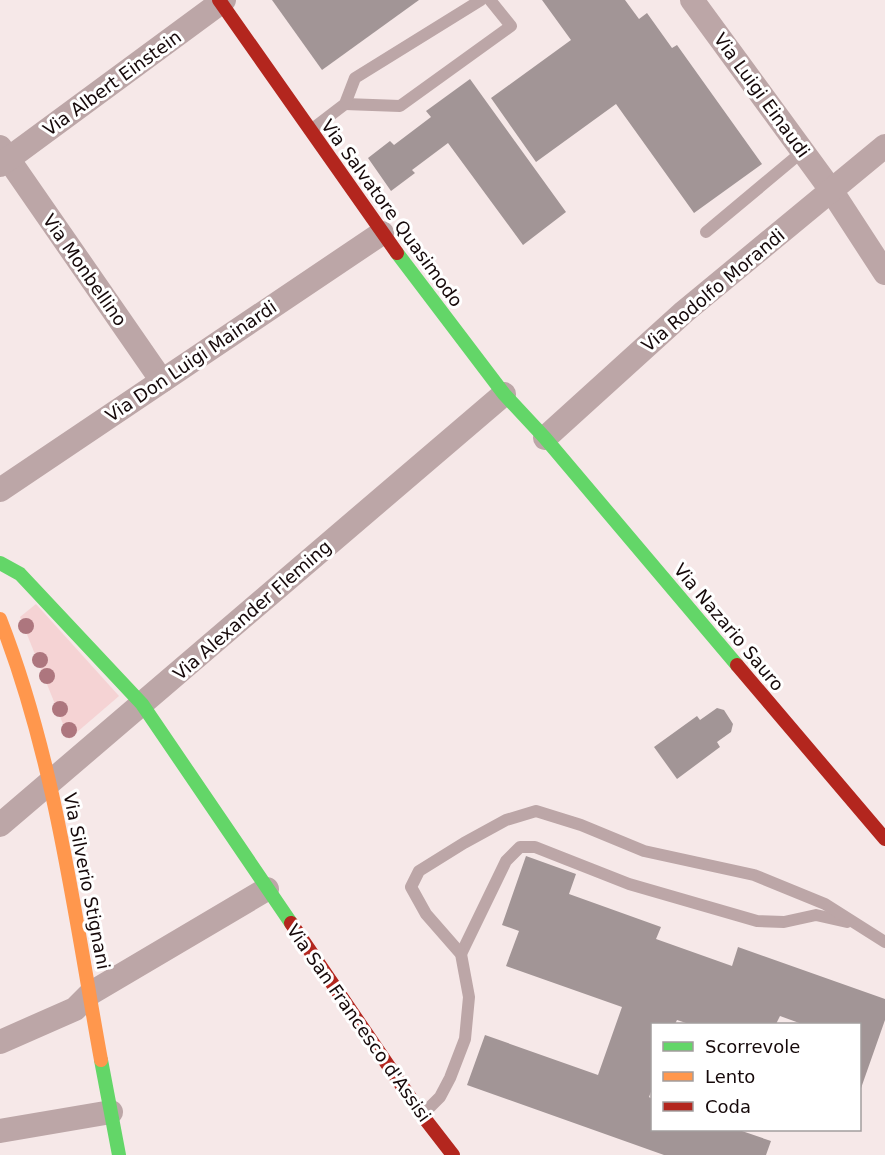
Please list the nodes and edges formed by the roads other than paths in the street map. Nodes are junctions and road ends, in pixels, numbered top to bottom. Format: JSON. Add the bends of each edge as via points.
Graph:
{"nodes":[{"id":1,"x":481,"y":0,"type":"edge"},
{"id":2,"x":490,"y":0,"type":"edge"},
{"id":3,"x":692,"y":0,"type":"edge"},
{"id":4,"x":221,"y":1,"type":"edge"},
{"id":5,"x":345,"y":104,"type":"junction"},
{"id":6,"x":310,"y":130,"type":"junction"},
{"id":7,"x":885,"y":146,"type":"edge"},
{"id":8,"x":802,"y":151,"type":"junction"},
{"id":9,"x":3,"y":157,"type":"edge"},
{"id":10,"x":831,"y":190,"type":"junction"},
{"id":11,"x":706,"y":232,"type":"dead end"},
{"id":12,"x":382,"y":233,"type":"junction"},
{"id":13,"x":885,"y":273,"type":"edge"},
{"id":14,"x":162,"y":381,"type":"junction"},
{"id":15,"x":504,"y":394,"type":"junction"},
{"id":16,"x":545,"y":438,"type":"junction"},
{"id":17,"x":0,"y":490,"type":"edge"},
{"id":18,"x":0,"y":563,"type":"edge"},
{"id":19,"x":0,"y":619,"type":"edge"},
{"id":20,"x":142,"y":704,"type":"junction"},
{"id":21,"x":50,"y":782,"type":"junction"},
{"id":22,"x":0,"y":825,"type":"edge"},
{"id":23,"x":885,"y":839,"type":"edge"},
{"id":24,"x":267,"y":889,"type":"junction"},
{"id":25,"x":857,"y":924,"type":"junction"},
{"id":26,"x":885,"y":942,"type":"edge"},
{"id":27,"x":461,"y":954,"type":"junction"},
{"id":28,"x":91,"y":993,"type":"junction"},
{"id":29,"x":0,"y":1042,"type":"edge"},
{"id":30,"x":111,"y":1112,"type":"junction"},
{"id":31,"x":423,"y":1115,"type":"junction"},
{"id":32,"x":0,"y":1131,"type":"edge"},
{"id":33,"x":119,"y":1155,"type":"edge"},
{"id":34,"x":453,"y":1155,"type":"edge"}],
"edges":[{"from":1,"to":5,"type":"lane","via":[[355,78]]},
{"from":2,"to":5,"type":"lane","via":[[512,26],[400,106]]},
{"from":3,"to":8,"type":"street","name":"Via Luigi Einaudi"},
{"from":4,"to":6,"type":"street","name":"Via Salvatore Quasimodo"},
{"from":4,"to":9,"type":"street","name":"Via Albert Einstein"},
{"from":5,"to":6,"type":"lane"},
{"from":6,"to":12,"type":"street","name":"Via Salvatore Quasimodo"},
{"from":7,"to":10,"type":"street","name":"Via Rodolfo Morandi"},
{"from":8,"to":10,"type":"street","name":"Via Luigi Einaudi"},
{"from":8,"to":11,"type":"lane"},
{"from":9,"to":14,"type":"street","name":"Via Monbellino"},
{"from":10,"to":13,"type":"street","name":"Via Luigi Einaudi"},
{"from":10,"to":16,"type":"street","name":"Via Rodolfo Morandi","via":[[684,312]]},
{"from":12,"to":14,"type":"street","name":"Via Don Luigi Mainardi"},
{"from":12,"to":15,"type":"street","name":"Via Salvatore Quasimodo"},
{"from":14,"to":17,"type":"street","name":"Via Don Luigi Mainardi"},
{"from":15,"to":16,"type":"street","name":"Via Salvatore Quasimodo"},
{"from":15,"to":20,"type":"street","name":"Via Alexander Fleming"},
{"from":16,"to":23,"type":"street","name":"Via Nazario Sauro"},
{"from":18,"to":20,"type":"street","name":"Via San Francesco d'Assisi","via":[[20,574]]},
{"from":19,"to":21,"type":"street","name":"Via Silverio Stignani"},
{"from":20,"to":21,"type":"street","name":"Via Alexander Fleming"},
{"from":20,"to":24,"type":"street","name":"Via San Francesco d'Assisi"},
{"from":21,"to":22,"type":"street","name":"Via Alexander Fleming"},
{"from":21,"to":28,"type":"street","name":"Via Silverio Stignani"},
{"from":24,"to":28,"type":"street"},
{"from":24,"to":31,"type":"street","name":"Via San Francesco d'Assisi"},
{"from":25,"to":26,"type":"lane"},
{"from":25,"to":27,"type":"lane","via":[[816,915],[784,922],[758,921],[629,884],[535,847],[520,847],[506,861]]},
{"from":25,"to":27,"type":"lane","via":[[825,904],[754,875],[644,851],[536,811],[506,820],[419,871],[411,887],[426,914]]},
{"from":27,"to":31,"type":"lane","via":[[469,997],[465,1039],[440,1097]]},
{"from":28,"to":29,"type":"street","via":[[75,1009]]},
{"from":28,"to":30,"type":"street","name":"Via Silverio Stignani"},
{"from":30,"to":32,"type":"street"},
{"from":30,"to":33,"type":"street","name":"Via Silverio Stignani"},
{"from":31,"to":34,"type":"street","name":"Via San Francesco d'Assisi"}]}
